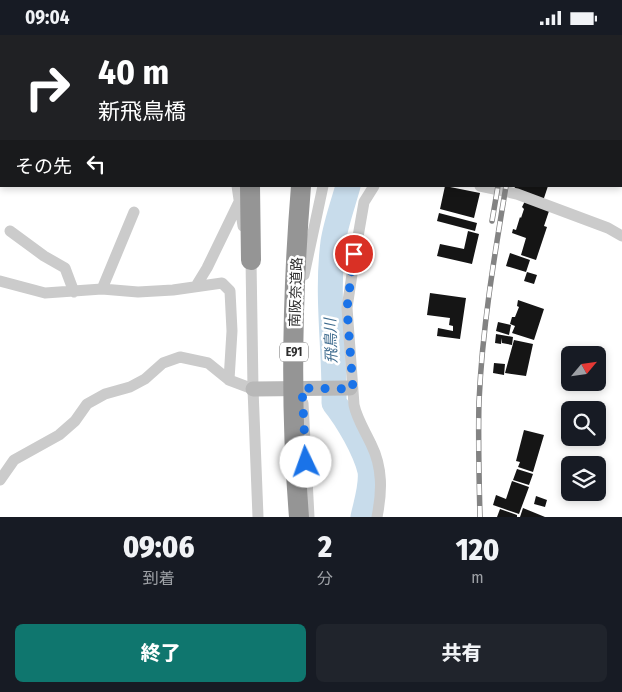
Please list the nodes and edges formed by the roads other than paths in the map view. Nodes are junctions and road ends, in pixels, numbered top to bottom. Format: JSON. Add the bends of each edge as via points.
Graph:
{"nodes":[{"id":1,"x":293,"y":187,"type":"edge"},
{"id":2,"x":301,"y":187,"type":"edge"},
{"id":3,"x":323,"y":187,"type":"edge"},
{"id":4,"x":373,"y":187,"type":"edge"},
{"id":5,"x":485,"y":187,"type":"edge"},
{"id":6,"x":245,"y":194,"type":"edge"},
{"id":7,"x":134,"y":212,"type":"dead end"},
{"id":8,"x":10,"y":231,"type":"dead end"},
{"id":9,"x":622,"y":236,"type":"edge"},
{"id":10,"x":251,"y":260,"type":"joint"},
{"id":11,"x":0,"y":281,"type":"edge"},
{"id":12,"x":196,"y":286,"type":"junction"},
{"id":13,"x":102,"y":289,"type":"junction"},
{"id":14,"x":74,"y":292,"type":"junction"},
{"id":15,"x":252,"y":312,"type":"junction"},
{"id":16,"x":229,"y":381,"type":"junction"},
{"id":17,"x":308,"y":388,"type":"junction"},
{"id":18,"x":351,"y":388,"type":"junction"},
{"id":19,"x":253,"y":389,"type":"junction"},
{"id":20,"x":0,"y":480,"type":"edge"},
{"id":21,"x":258,"y":517,"type":"edge"},
{"id":22,"x":290,"y":517,"type":"edge"},
{"id":23,"x":299,"y":517,"type":"edge"},
{"id":24,"x":309,"y":517,"type":"edge"},
{"id":25,"x":377,"y":517,"type":"edge"}],
"edges":[{"from":1,"to":22,"type":"highway","name":"南阪奈道路","number":"E91","via":[[286,379]]},
{"from":2,"to":23,"type":"highway","name":"南阪奈道路","number":"E91","bridge":true,"via":[[293,379]]},
{"from":3,"to":17,"type":"street","via":[[304,270]]},
{"from":4,"to":18,"type":"street","via":[[364,202],[347,308]]},
{"from":5,"to":9,"type":"street","via":[[517,194]]},
{"from":6,"to":10,"type":"highway"},
{"from":6,"to":12,"type":"street"},
{"from":6,"to":15,"type":"street"},
{"from":7,"to":13,"type":"street"},
{"from":8,"to":14,"type":"street","via":[[65,268]]},
{"from":10,"to":15,"type":"street"},
{"from":11,"to":14,"type":"street","via":[[45,293]]},
{"from":12,"to":13,"type":"street","via":[[138,292]]},
{"from":12,"to":16,"type":"street","via":[[222,283],[230,291]]},
{"from":13,"to":14,"type":"street"},
{"from":15,"to":19,"type":"street"},
{"from":16,"to":19,"type":"street"},
{"from":16,"to":20,"type":"street","via":[[208,363],[180,357],[163,363],[145,379],[87,404],[59,435],[14,460]]},
{"from":17,"to":18,"type":"street"},
{"from":17,"to":19,"type":"street"},
{"from":17,"to":24,"type":"street"},
{"from":18,"to":25,"type":"street","via":[[357,416],[381,471]]},
{"from":19,"to":21,"type":"street"}]}
